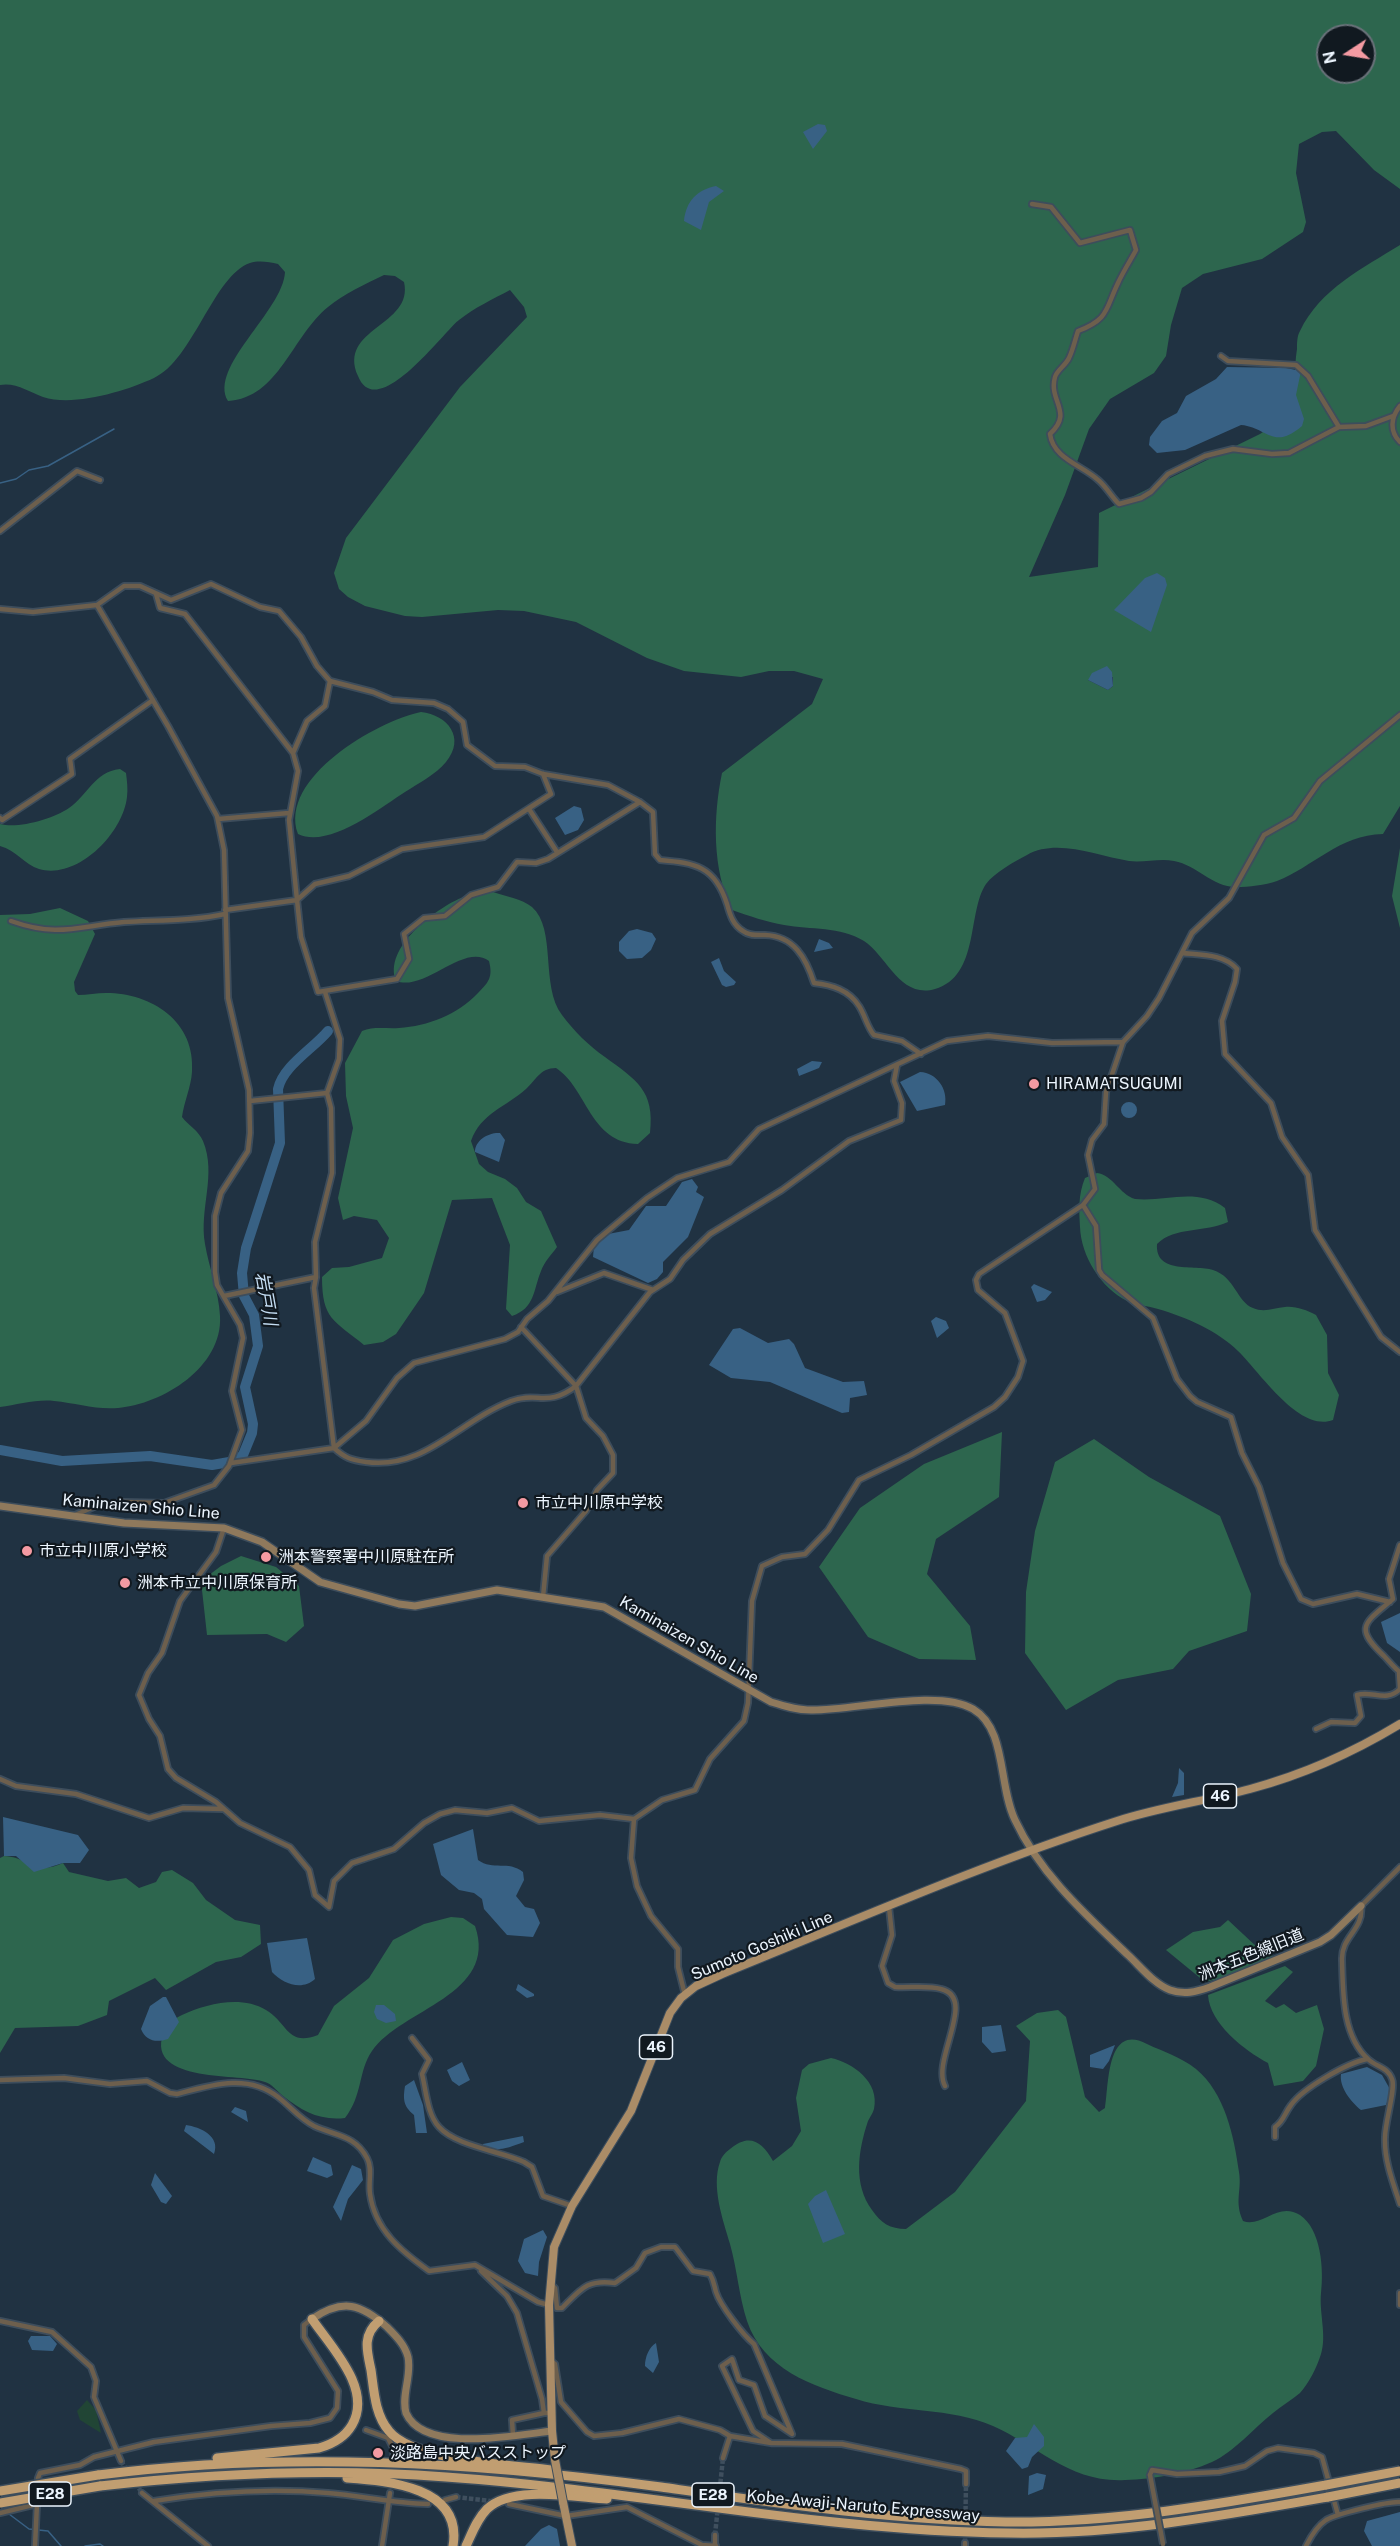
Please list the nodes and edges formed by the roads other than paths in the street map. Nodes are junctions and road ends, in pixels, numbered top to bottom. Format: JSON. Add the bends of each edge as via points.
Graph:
{"nodes":[{"id":1,"x":1032,"y":204,"type":"dead end"},
{"id":2,"x":1221,"y":356,"type":"dead end"},
{"id":3,"x":1400,"y":406,"type":"edge"},
{"id":4,"x":1393,"y":416,"type":"junction"},
{"id":5,"x":1340,"y":427,"type":"junction"},
{"id":6,"x":1400,"y":442,"type":"edge"},
{"id":7,"x":100,"y":480,"type":"dead end"},
{"id":8,"x":0,"y":531,"type":"edge"},
{"id":9,"x":156,"y":594,"type":"junction"},
{"id":10,"x":97,"y":605,"type":"junction"},
{"id":11,"x":0,"y":609,"type":"edge"},
{"id":12,"x":330,"y":681,"type":"junction"},
{"id":13,"x":153,"y":700,"type":"junction"},
{"id":14,"x":1400,"y":715,"type":"edge"},
{"id":15,"x":293,"y":753,"type":"junction"},
{"id":16,"x":543,"y":774,"type":"junction"},
{"id":17,"x":640,"y":802,"type":"junction"},
{"id":18,"x":529,"y":809,"type":"junction"},
{"id":19,"x":289,"y":813,"type":"junction"},
{"id":20,"x":0,"y":818,"type":"edge"},
{"id":21,"x":218,"y":819,"type":"junction"},
{"id":22,"x":557,"y":852,"type":"junction"},
{"id":23,"x":297,"y":900,"type":"junction"},
{"id":24,"x":225,"y":912,"type":"junction"},
{"id":25,"x":11,"y":921,"type":"dead end"},
{"id":26,"x":1182,"y":953,"type":"junction"},
{"id":27,"x":326,"y":992,"type":"junction"},
{"id":28,"x":1123,"y":1042,"type":"junction"},
{"id":29,"x":921,"y":1054,"type":"junction"},
{"id":30,"x":897,"y":1065,"type":"junction"},
{"id":31,"x":327,"y":1093,"type":"junction"},
{"id":32,"x":250,"y":1101,"type":"junction"},
{"id":33,"x":1083,"y":1204,"type":"junction"},
{"id":34,"x":316,"y":1277,"type":"junction"},
{"id":35,"x":653,"y":1290,"type":"junction"},
{"id":36,"x":555,"y":1293,"type":"junction"},
{"id":37,"x":224,"y":1296,"type":"junction"},
{"id":38,"x":521,"y":1327,"type":"junction"},
{"id":39,"x":1400,"y":1352,"type":"edge"},
{"id":40,"x":576,"y":1386,"type":"junction"},
{"id":41,"x":334,"y":1448,"type":"junction"},
{"id":42,"x":231,"y":1463,"type":"junction"},
{"id":43,"x":0,"y":1506,"type":"edge"},
{"id":44,"x":74,"y":1516,"type":"junction"},
{"id":45,"x":224,"y":1528,"type":"junction"},
{"id":46,"x":1400,"y":1545,"type":"edge"},
{"id":47,"x":543,"y":1597,"type":"junction"},
{"id":48,"x":1390,"y":1602,"type":"junction"},
{"id":49,"x":1399,"y":1672,"type":"edge"},
{"id":50,"x":1400,"y":1688,"type":"edge"},
{"id":51,"x":748,"y":1689,"type":"junction"},
{"id":52,"x":1400,"y":1724,"type":"edge"},
{"id":53,"x":1316,"y":1729,"type":"dead end"},
{"id":54,"x":0,"y":1779,"type":"edge"},
{"id":55,"x":223,"y":1809,"type":"junction"},
{"id":56,"x":634,"y":1819,"type":"junction"},
{"id":57,"x":1033,"y":1850,"type":"junction"},
{"id":58,"x":1400,"y":1867,"type":"edge"},
{"id":59,"x":1361,"y":1906,"type":"junction"},
{"id":60,"x":889,"y":1907,"type":"junction"},
{"id":61,"x":685,"y":1995,"type":"junction"},
{"id":62,"x":412,"y":2038,"type":"dead end"},
{"id":63,"x":1367,"y":2059,"type":"junction"},
{"id":64,"x":0,"y":2079,"type":"edge"},
{"id":65,"x":945,"y":2086,"type":"dead end"},
{"id":66,"x":1275,"y":2137,"type":"dead end"},
{"id":67,"x":1400,"y":2204,"type":"edge"},
{"id":68,"x":572,"y":2206,"type":"junction"},
{"id":69,"x":475,"y":2265,"type":"junction"},
{"id":70,"x":550,"y":2283,"type":"junction"},
{"id":71,"x":1400,"y":2293,"type":"edge"},
{"id":72,"x":549,"y":2305,"type":"junction"},
{"id":73,"x":1400,"y":2305,"type":"edge"},
{"id":74,"x":312,"y":2319,"type":"junction"},
{"id":75,"x":0,"y":2321,"type":"edge"},
{"id":76,"x":380,"y":2321,"type":"junction"},
{"id":77,"x":550,"y":2360,"type":"junction"},
{"id":78,"x":548,"y":2413,"type":"junction"},
{"id":79,"x":366,"y":2430,"type":"dead end"},
{"id":80,"x":552,"y":2431,"type":"junction"},
{"id":81,"x":513,"y":2436,"type":"junction"},
{"id":82,"x":730,"y":2436,"type":"junction"},
{"id":83,"x":771,"y":2443,"type":"junction"},
{"id":84,"x":393,"y":2446,"type":"dead end"},
{"id":85,"x":117,"y":2452,"type":"junction"},
{"id":86,"x":723,"y":2458,"type":"tunnel mouth"},
{"id":87,"x":121,"y":2461,"type":"tunnel mouth"},
{"id":88,"x":149,"y":2468,"type":"junction"},
{"id":89,"x":1400,"y":2470,"type":"edge"},
{"id":90,"x":210,"y":2476,"type":"junction"},
{"id":91,"x":38,"y":2478,"type":"dead end"},
{"id":92,"x":1400,"y":2483,"type":"edge"},
{"id":93,"x":966,"y":2484,"type":"tunnel mouth"},
{"id":94,"x":659,"y":2487,"type":"junction"},
{"id":95,"x":0,"y":2491,"type":"edge"},
{"id":96,"x":142,"y":2493,"type":"tunnel mouth"},
{"id":97,"x":390,"y":2493,"type":"dead end"},
{"id":98,"x":456,"y":2497,"type":"tunnel mouth"},
{"id":99,"x":445,"y":2500,"type":"dead end"},
{"id":100,"x":153,"y":2501,"type":"junction"},
{"id":101,"x":1400,"y":2502,"type":"edge"},
{"id":102,"x":0,"y":2503,"type":"edge"},
{"id":103,"x":389,"y":2503,"type":"junction"},
{"id":104,"x":428,"y":2504,"type":"dead end"},
{"id":105,"x":509,"y":2504,"type":"dead end"},
{"id":106,"x":702,"y":2505,"type":"junction"},
{"id":107,"x":0,"y":2514,"type":"edge"},
{"id":108,"x":1338,"y":2515,"type":"junction"},
{"id":109,"x":566,"y":2516,"type":"junction"},
{"id":110,"x":715,"y":2535,"type":"tunnel mouth"},
{"id":111,"x":1162,"y":2545,"type":"edge"},
{"id":112,"x":35,"y":2546,"type":"edge"},
{"id":113,"x":208,"y":2546,"type":"edge"},
{"id":114,"x":382,"y":2546,"type":"edge"},
{"id":115,"x":453,"y":2546,"type":"edge"},
{"id":116,"x":466,"y":2546,"type":"edge"},
{"id":117,"x":572,"y":2546,"type":"edge"},
{"id":118,"x":716,"y":2546,"type":"edge"},
{"id":119,"x":1306,"y":2546,"type":"edge"}],
"edges":[{"from":1,"to":5,"type":"street","via":[[1051,207],[1080,243],[1130,230],[1136,250],[1109,308],[1100,320],[1078,331],[1069,358],[1056,374],[1054,388],[1061,415],[1050,434],[1066,460],[1096,478],[1119,504],[1141,498],[1168,474],[1205,456],[1233,449],[1289,453]]},
{"from":2,"to":5,"type":"street","via":[[1228,361],[1296,365],[1308,376]]},
{"from":3,"to":4,"type":"street"},
{"from":4,"to":5,"type":"street","via":[[1366,426]]},
{"from":4,"to":6,"type":"street","via":[[1395,437]]},
{"from":7,"to":8,"type":"street","via":[[77,471]]},
{"from":9,"to":10,"type":"street","via":[[140,586],[124,586]]},
{"from":9,"to":12,"type":"street","via":[[171,600],[211,584],[250,603],[279,611]]},
{"from":9,"to":15,"type":"street","via":[[160,608],[185,614]]},
{"from":10,"to":11,"type":"street","via":[[33,612]]},
{"from":10,"to":13,"type":"street"},
{"from":12,"to":15,"type":"street","via":[[325,706],[307,721]]},
{"from":12,"to":16,"type":"street","via":[[392,700],[438,704],[463,722],[468,745],[495,766],[525,767]]},
{"from":13,"to":20,"type":"street","via":[[70,759],[72,774]]},
{"from":13,"to":21,"type":"street"},
{"from":14,"to":26,"type":"street","via":[[1320,781],[1294,818],[1264,836],[1229,898],[1192,933]]},
{"from":15,"to":19,"type":"street","via":[[298,771]]},
{"from":16,"to":17,"type":"street","via":[[608,785]]},
{"from":16,"to":18,"type":"street","via":[[551,794]]},
{"from":17,"to":22,"type":"street"},
{"from":17,"to":29,"type":"street","via":[[653,812],[655,854],[660,860],[701,866],[720,886],[735,924],[742,931],[790,941],[814,983],[833,985],[847,994],[859,1005],[874,1035],[902,1041]]},
{"from":18,"to":22,"type":"street"},
{"from":18,"to":23,"type":"street","via":[[484,837],[402,849],[349,876],[315,884]]},
{"from":19,"to":21,"type":"street"},
{"from":19,"to":23,"type":"street"},
{"from":21,"to":24,"type":"street","via":[[224,850]]},
{"from":22,"to":27,"type":"street","via":[[541,862],[517,862],[498,887],[471,895],[445,916],[424,918],[406,931],[409,959],[397,979]]},
{"from":23,"to":24,"type":"street"},
{"from":23,"to":27,"type":"street","via":[[311,977],[318,992]]},
{"from":24,"to":25,"type":"street","via":[[61,932],[33,929]]},
{"from":24,"to":32,"type":"street","via":[[228,998]]},
{"from":26,"to":28,"type":"street","via":[[1147,1016]]},
{"from":26,"to":39,"type":"street","via":[[1218,958],[1237,969],[1222,1021],[1225,1053],[1271,1103],[1282,1137],[1308,1174],[1315,1230],[1381,1337]]},
{"from":27,"to":31,"type":"street","via":[[340,1039],[339,1059]]},
{"from":28,"to":29,"type":"street","via":[[970,1036],[947,1041]]},
{"from":28,"to":33,"type":"street","via":[[1106,1092],[1104,1124],[1092,1140],[1088,1155],[1095,1189]]},
{"from":29,"to":30,"type":"street"},
{"from":30,"to":35,"type":"street","via":[[894,1081],[902,1103],[901,1120],[849,1141],[782,1190],[710,1234],[670,1279]]},
{"from":30,"to":36,"type":"street","via":[[759,1129],[729,1162],[670,1181],[597,1240]]},
{"from":31,"to":32,"type":"street"},
{"from":31,"to":34,"type":"street","via":[[331,1108],[332,1173],[315,1242]]},
{"from":32,"to":37,"type":"street","via":[[248,1151],[221,1193],[215,1216],[215,1272]]},
{"from":33,"to":48,"type":"street","via":[[1096,1227],[1102,1275],[1154,1318],[1177,1379],[1190,1396],[1231,1417],[1242,1453],[1259,1487],[1286,1573],[1301,1599],[1313,1604],[1357,1594]]},
{"from":33,"to":51,"type":"street","via":[[997,1260],[976,1280],[978,1290],[1005,1313],[1023,1361],[1005,1397],[910,1455],[867,1474],[859,1480],[828,1530],[805,1554],[782,1557],[762,1566],[752,1601]]},
{"from":34,"to":37,"type":"street"},
{"from":34,"to":41,"type":"street","via":[[314,1288]]},
{"from":35,"to":36,"type":"street","via":[[604,1273]]},
{"from":35,"to":40,"type":"street"},
{"from":36,"to":38,"type":"street"},
{"from":37,"to":42,"type":"street","via":[[243,1338],[232,1391],[242,1430]]},
{"from":38,"to":40,"type":"street"},
{"from":38,"to":41,"type":"street","via":[[505,1339],[406,1368],[366,1421]]},
{"from":40,"to":41,"type":"street","via":[[561,1397],[513,1400],[481,1415],[414,1458],[384,1464],[345,1459]]},
{"from":40,"to":47,"type":"street","via":[[586,1418],[603,1436],[613,1455],[613,1473],[547,1556]]},
{"from":41,"to":42,"type":"street"},
{"from":42,"to":44,"type":"street","via":[[214,1485],[164,1503],[123,1502],[96,1506]]},
{"from":43,"to":44,"type":"main road","name":"Kaminaizen Shio Line"},
{"from":44,"to":45,"type":"main road","name":"Kaminaizen Shio Line"},
{"from":45,"to":47,"type":"main road","name":"Kaminaizen Shio Line","via":[[262,1542],[320,1582],[374,1599],[415,1606],[497,1590]]},
{"from":45,"to":55,"type":"street","via":[[216,1552],[180,1601],[162,1653],[139,1695],[160,1736],[168,1769]]},
{"from":46,"to":48,"type":"street","via":[[1389,1579],[1393,1599]]},
{"from":47,"to":51,"type":"main road","name":"Kaminaizen Shio Line","via":[[604,1607]]},
{"from":48,"to":49,"type":"street","via":[[1370,1618],[1365,1632],[1367,1641]]},
{"from":49,"to":50,"type":"street"},
{"from":50,"to":53,"type":"street","via":[[1394,1695],[1381,1698],[1357,1695],[1361,1716],[1355,1723],[1331,1722]]},
{"from":51,"to":56,"type":"street","via":[[744,1721],[710,1759],[695,1790],[662,1800]]},
{"from":51,"to":57,"type":"main road","name":"Kaminaizen Shio Line","via":[[771,1702],[799,1710],[926,1702],[956,1703],[974,1710],[994,1732],[1007,1800],[1015,1822]]},
{"from":52,"to":57,"type":"main road","name":"Sumoto Goshiki Line","number":"46","via":[[1287,1777],[1147,1812]]},
{"from":54,"to":55,"type":"street","via":[[16,1786],[76,1794],[149,1818],[183,1808]]},
{"from":55,"to":56,"type":"street","via":[[240,1823],[290,1847],[309,1870],[315,1895],[329,1907],[334,1881],[352,1863],[394,1849],[440,1814],[512,1808],[539,1821],[600,1815]]},
{"from":56,"to":61,"type":"street","via":[[631,1858],[637,1886],[651,1916],[678,1949]]},
{"from":57,"to":59,"type":"main road","name":"洲本五色線旧道","via":[[1093,1922],[1156,1982],[1176,1992],[1191,1993],[1210,1987],[1320,1942]]},
{"from":57,"to":60,"type":"main road","name":"Sumoto Goshiki Line","number":"46"},
{"from":58,"to":59,"type":"street","name":"洲本五色線旧道"},
{"from":59,"to":63,"type":"street","via":[[1362,1919],[1345,1943],[1342,1960],[1349,2028]]},
{"from":60,"to":61,"type":"main road","name":"Sumoto Goshiki Line","number":"46","via":[[708,1980]]},
{"from":60,"to":65,"type":"street","via":[[892,1935],[882,1966],[888,1983],[895,1987],[942,1989],[954,1998],[954,2025],[940,2072]]},
{"from":61,"to":68,"type":"main road","name":"Sumoto Goshiki Line","number":"46","via":[[663,2027],[631,2110]]},
{"from":62,"to":68,"type":"street","via":[[429,2060],[422,2074],[431,2113],[439,2127],[459,2139],[531,2167],[543,2196]]},
{"from":63,"to":66,"type":"street","via":[[1327,2077],[1300,2095],[1275,2127]]},
{"from":63,"to":67,"type":"street","via":[[1388,2072],[1393,2081],[1385,2145]]},
{"from":64,"to":69,"type":"street","via":[[64,2078],[110,2084],[147,2081],[177,2094],[222,2083],[257,2085],[277,2096],[305,2121],[351,2138],[359,2145],[369,2160],[372,2205],[388,2237],[400,2250],[429,2271]]},
{"from":68,"to":70,"type":"main road","name":"Sumoto Goshiki Line","number":"46","via":[[553,2253]]},
{"from":69,"to":72,"type":"street"},
{"from":69,"to":78,"type":"street","via":[[507,2296],[517,2313]]},
{"from":70,"to":72,"type":"main road","name":"Sumoto Goshiki Line","number":"46"},
{"from":70,"to":83,"type":"street","via":[[555,2288],[556,2308],[562,2308],[587,2284],[615,2283],[636,2268],[645,2253],[675,2247],[693,2271],[710,2274],[716,2293],[754,2344],[792,2434],[765,2416],[754,2385],[739,2380],[732,2359],[722,2366],[753,2431]]},
{"from":71,"to":73,"type":"street"},
{"from":72,"to":77,"type":"main road","name":"Sumoto Goshiki Line","number":"46"},
{"from":74,"to":76,"type":"main road","via":[[330,2308],[347,2306],[364,2309]]},
{"from":74,"to":85,"type":"street","via":[[304,2325],[304,2337],[338,2391],[337,2408],[330,2418],[153,2442]]},
{"from":74,"to":88,"type":"highway","via":[[356,2388],[357,2413],[347,2433],[319,2448]]},
{"from":75,"to":85,"type":"street","via":[[52,2332],[91,2367],[96,2381],[94,2397]]},
{"from":76,"to":81,"type":"main road","via":[[400,2340],[408,2356],[405,2408],[413,2426],[427,2434],[448,2437]]},
{"from":76,"to":94,"type":"highway","via":[[370,2330],[366,2341],[376,2403],[388,2431],[404,2443],[477,2462],[608,2476]]},
{"from":77,"to":78,"type":"main road","name":"Sumoto Goshiki Line","number":"46"},
{"from":77,"to":82,"type":"street","via":[[555,2364],[561,2403],[594,2436],[679,2419]]},
{"from":78,"to":80,"type":"main road","name":"Sumoto Goshiki Line","number":"46"},
{"from":78,"to":81,"type":"street","via":[[512,2420]]},
{"from":79,"to":84,"type":"street","via":[[388,2438]]},
{"from":80,"to":81,"type":"main road"},
{"from":80,"to":109,"type":"main road","name":"Sumoto Goshiki Line","number":"46","bridge":true},
{"from":82,"to":83,"type":"street"},
{"from":82,"to":86,"type":"street"},
{"from":83,"to":93,"type":"street","via":[[842,2444],[879,2451],[961,2469],[966,2471]]},
{"from":85,"to":87,"type":"street"},
{"from":85,"to":91,"type":"street","via":[[40,2473]]},
{"from":88,"to":94,"type":"highway","name":"Kobe-Awaji-Naruto Expressway","number":"E28","via":[[275,2461],[396,2462]]},
{"from":88,"to":95,"type":"highway","name":"Kobe-Awaji-Naruto Expressway","number":"E28","bridge":true},
{"from":89,"to":94,"type":"highway","name":"Kobe-Awaji-Naruto Expressway","number":"E28","bridge":true,"via":[[1115,2518],[1016,2522],[928,2519]]},
{"from":90,"to":102,"type":"highway","name":"Kobe-Awaji-Naruto Expressway","number":"E28","bridge":true,"via":[[100,2486]]},
{"from":90,"to":106,"type":"highway","name":"Kobe-Awaji-Naruto Expressway","number":"E28","via":[[330,2472],[448,2477]]},
{"from":90,"to":115,"type":"highway","via":[[324,2476],[418,2490],[435,2498],[447,2512],[453,2528]]},
{"from":92,"to":106,"type":"highway","name":"Kobe-Awaji-Naruto Expressway","number":"E28","bridge":true,"via":[[1173,2523],[1070,2533],[928,2530]]},
{"from":96,"to":100,"type":"street"},
{"from":97,"to":103,"type":"street"},
{"from":98,"to":99,"type":"street"},
{"from":100,"to":103,"type":"street","via":[[250,2492],[327,2493]]},
{"from":100,"to":113,"type":"street"},
{"from":101,"to":108,"type":"street","via":[[1390,2501]]},
{"from":103,"to":104,"type":"street"},
{"from":103,"to":114,"type":"street"},
{"from":105,"to":109,"type":"street"},
{"from":106,"to":116,"type":"highway","via":[[511,2496],[485,2511]]},
{"from":107,"to":112,"type":"street","via":[[37,2504]]},
{"from":108,"to":111,"type":"street","bridge":true,"via":[[1322,2457],[1278,2448],[1245,2466],[1219,2472],[1177,2474],[1152,2470]]},
{"from":108,"to":119,"type":"street","via":[[1316,2529]]},
{"from":109,"to":117,"type":"main road","name":"Sumoto Goshiki Line","number":"46"},
{"from":109,"to":118,"type":"street","via":[[627,2507],[702,2545]]},
{"from":110,"to":118,"type":"street"}]}
